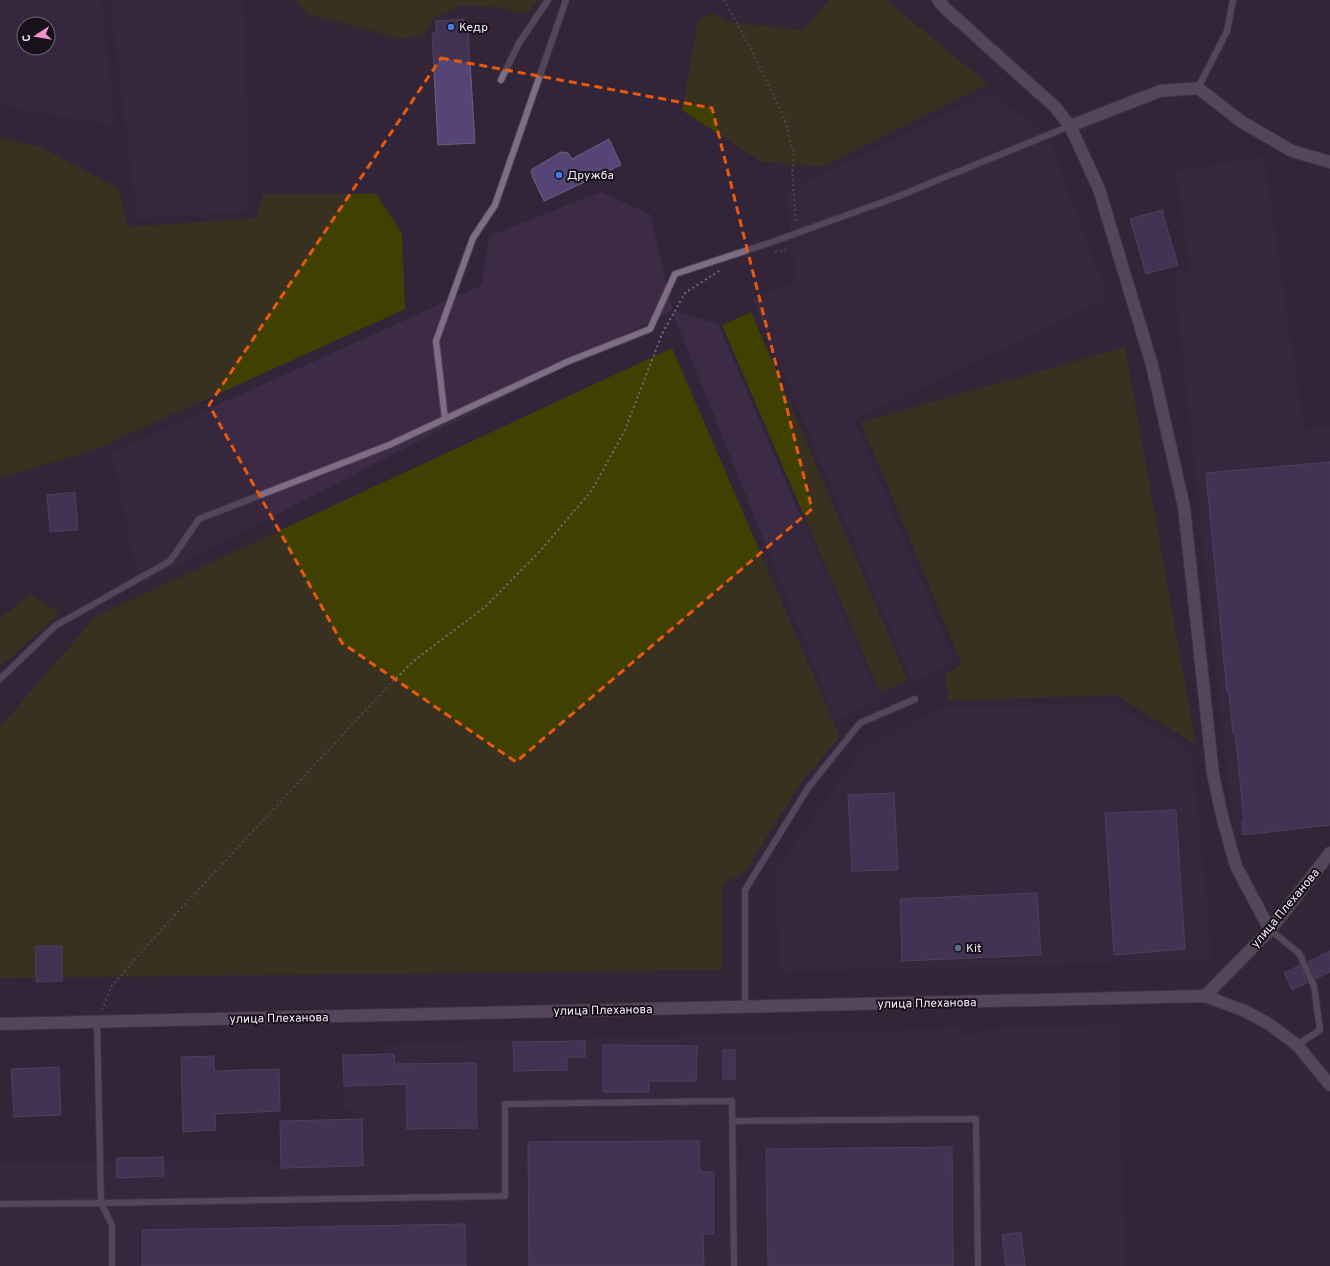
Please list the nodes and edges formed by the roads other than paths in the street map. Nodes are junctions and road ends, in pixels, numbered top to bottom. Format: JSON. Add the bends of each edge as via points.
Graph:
{"nodes":[{"id":1,"x":548,"y":0,"type":"edge"},
{"id":2,"x":566,"y":0,"type":"edge"},
{"id":3,"x":938,"y":0,"type":"edge"},
{"id":4,"x":1233,"y":0,"type":"edge"},
{"id":5,"x":501,"y":80,"type":"dead end"},
{"id":6,"x":1198,"y":88,"type":"junction"},
{"id":7,"x":1070,"y":126,"type":"junction"},
{"id":8,"x":1330,"y":162,"type":"edge"},
{"id":9,"x":445,"y":419,"type":"junction"},
{"id":10,"x":0,"y":679,"type":"edge"},
{"id":11,"x":915,"y":699,"type":"dead end"},
{"id":12,"x":1330,"y":852,"type":"edge"},
{"id":13,"x":1270,"y":930,"type":"junction"},
{"id":14,"x":1205,"y":996,"type":"junction"},
{"id":15,"x":746,"y":1007,"type":"junction"},
{"id":16,"x":97,"y":1022,"type":"junction"},
{"id":17,"x":0,"y":1024,"type":"edge"},
{"id":18,"x":1297,"y":1044,"type":"junction"},
{"id":19,"x":1330,"y":1085,"type":"edge"},
{"id":20,"x":732,"y":1122,"type":"junction"},
{"id":21,"x":101,"y":1203,"type":"junction"},
{"id":22,"x":0,"y":1204,"type":"edge"},
{"id":23,"x":112,"y":1266,"type":"edge"},
{"id":24,"x":734,"y":1266,"type":"edge"},
{"id":25,"x":978,"y":1266,"type":"edge"}],
"edges":[{"from":1,"to":5,"type":"lane","via":[[519,43]]},
{"from":2,"to":9,"type":"lane","via":[[495,205],[473,238],[436,341]]},
{"from":3,"to":7,"type":"street","via":[[1055,107]]},
{"from":4,"to":6,"type":"lane","via":[[1227,30]]},
{"from":6,"to":7,"type":"street","via":[[1160,91]]},
{"from":6,"to":8,"type":"street","via":[[1242,122],[1292,151]]},
{"from":7,"to":9,"type":"lane","via":[[894,198],[675,274],[650,328],[569,361]]},
{"from":7,"to":13,"type":"street","via":[[1099,189],[1152,364],[1184,507],[1213,774],[1236,866]]},
{"from":9,"to":10,"type":"lane","via":[[389,445],[199,519],[170,561],[55,626]]},
{"from":11,"to":15,"type":"lane","via":[[860,723],[808,788],[745,890]]},
{"from":12,"to":13,"type":"street","name":"улица Плеханова","via":[[1324,864]]},
{"from":13,"to":14,"type":"street","name":"улица Плеханова"},
{"from":13,"to":18,"type":"lane","via":[[1299,954],[1314,986],[1320,1030]]},
{"from":14,"to":15,"type":"street","name":"улица Плеханова"},
{"from":14,"to":18,"type":"street","name":"улица Плеханова","via":[[1251,1014]]},
{"from":15,"to":16,"type":"street","name":"улица Плеханова"},
{"from":16,"to":17,"type":"street","name":"улица Плеханова"},
{"from":16,"to":21,"type":"lane"},
{"from":18,"to":19,"type":"street","name":"улица Плеханова"},
{"from":20,"to":21,"type":"lane","via":[[732,1101],[505,1104],[505,1196]]},
{"from":20,"to":24,"type":"lane"},
{"from":20,"to":25,"type":"lane","via":[[976,1120]]},
{"from":21,"to":22,"type":"lane"},
{"from":21,"to":23,"type":"lane","via":[[112,1225]]}]}
